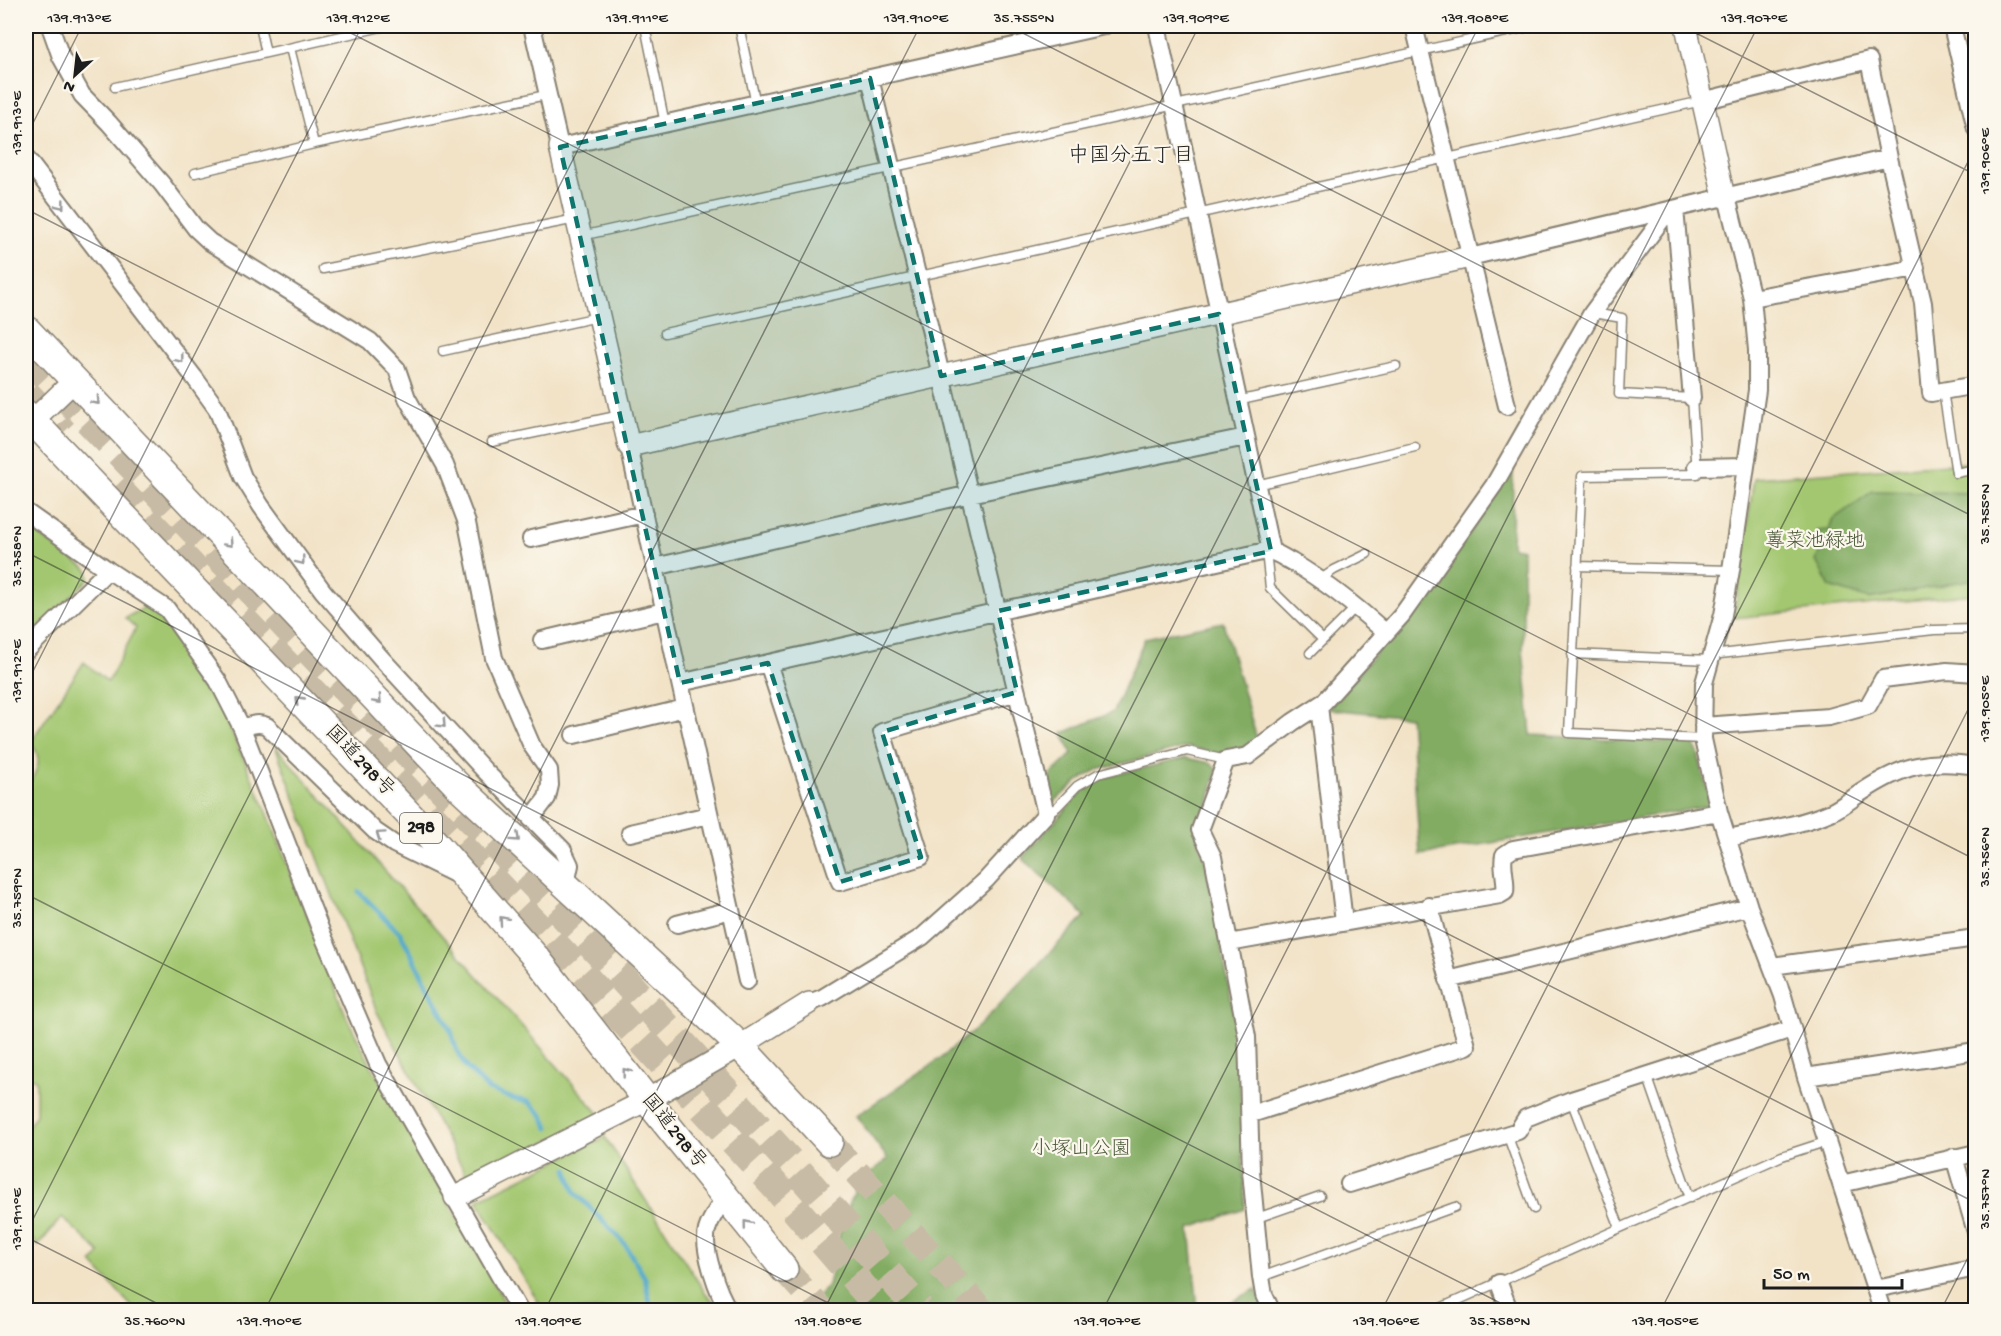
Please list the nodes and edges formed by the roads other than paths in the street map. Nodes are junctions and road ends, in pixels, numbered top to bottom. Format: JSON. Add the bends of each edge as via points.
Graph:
{"nodes":[{"id":1,"x":50,"y":26,"type":"edge"},
{"id":2,"x":260,"y":26,"type":"edge"},
{"id":3,"x":386,"y":26,"type":"edge"},
{"id":4,"x":531,"y":26,"type":"edge"},
{"id":5,"x":645,"y":26,"type":"edge"},
{"id":6,"x":739,"y":26,"type":"edge"},
{"id":7,"x":1104,"y":26,"type":"edge"},
{"id":8,"x":1157,"y":26,"type":"edge"},
{"id":9,"x":1414,"y":26,"type":"edge"},
{"id":10,"x":1533,"y":26,"type":"edge"},
{"id":11,"x":1686,"y":26,"type":"edge"},
{"id":12,"x":1952,"y":26,"type":"edge"},
{"id":13,"x":352,"y":29,"type":"edge"},
{"id":14,"x":290,"y":48,"type":"junction"},
{"id":15,"x":1420,"y":50,"type":"junction"},
{"id":16,"x":1976,"y":50,"type":"edge"},
{"id":17,"x":266,"y":53,"type":"junction"},
{"id":18,"x":1959,"y":54,"type":"junction"},
{"id":19,"x":870,"y":78,"type":"junction"},
{"id":20,"x":115,"y":87,"type":"dead end"},
{"id":21,"x":546,"y":95,"type":"junction"},
{"id":22,"x":1702,"y":101,"type":"junction"},
{"id":23,"x":756,"y":104,"type":"junction"},
{"id":24,"x":1174,"y":105,"type":"junction"},
{"id":25,"x":665,"y":124,"type":"junction"},
{"id":26,"x":1976,"y":129,"type":"edge"},
{"id":27,"x":314,"y":144,"type":"junction"},
{"id":28,"x":560,"y":147,"type":"junction"},
{"id":29,"x":26,"y":158,"type":"edge"},
{"id":30,"x":1889,"y":158,"type":"junction"},
{"id":31,"x":1447,"y":159,"type":"junction"},
{"id":32,"x":891,"y":167,"type":"junction"},
{"id":33,"x":195,"y":173,"type":"dead end"},
{"id":34,"x":1725,"y":197,"type":"junction"},
{"id":35,"x":1672,"y":210,"type":"junction"},
{"id":36,"x":1197,"y":214,"type":"junction"},
{"id":37,"x":578,"y":227,"type":"junction"},
{"id":38,"x":1470,"y":257,"type":"junction"},
{"id":39,"x":1916,"y":268,"type":"junction"},
{"id":40,"x":323,"y":269,"type":"dead end"},
{"id":41,"x":918,"y":277,"type":"junction"},
{"id":42,"x":1752,"y":298,"type":"junction"},
{"id":43,"x":1592,"y":313,"type":"junction"},
{"id":44,"x":1219,"y":314,"type":"junction"},
{"id":45,"x":599,"y":317,"type":"junction"},
{"id":46,"x":26,"y":329,"type":"edge"},
{"id":47,"x":665,"y":333,"type":"dead end"},
{"id":48,"x":443,"y":351,"type":"dead end"},
{"id":49,"x":1396,"y":366,"type":"dead end"},
{"id":50,"x":941,"y":376,"type":"junction"},
{"id":51,"x":75,"y":380,"type":"junction"},
{"id":52,"x":1976,"y":385,"type":"edge"},
{"id":53,"x":1942,"y":391,"type":"junction"},
{"id":54,"x":1692,"y":398,"type":"junction"},
{"id":55,"x":1237,"y":401,"type":"junction"},
{"id":56,"x":1507,"y":406,"type":"dead end"},
{"id":57,"x":622,"y":415,"type":"junction"},
{"id":58,"x":28,"y":420,"type":"edge"},
{"id":59,"x":1246,"y":437,"type":"junction"},
{"id":60,"x":492,"y":442,"type":"dead end"},
{"id":61,"x":630,"y":446,"type":"junction"},
{"id":62,"x":1415,"y":447,"type":"dead end"},
{"id":63,"x":1746,"y":466,"type":"junction"},
{"id":64,"x":1696,"y":467,"type":"junction"},
{"id":65,"x":1976,"y":469,"type":"edge"},
{"id":66,"x":1256,"y":485,"type":"junction"},
{"id":67,"x":970,"y":494,"type":"junction"},
{"id":68,"x":26,"y":512,"type":"edge"},
{"id":69,"x":644,"y":514,"type":"junction"},
{"id":70,"x":531,"y":539,"type":"dead end"},
{"id":71,"x":1269,"y":551,"type":"junction"},
{"id":72,"x":1367,"y":554,"type":"dead end"},
{"id":73,"x":1577,"y":566,"type":"junction"},
{"id":74,"x":655,"y":567,"type":"junction"},
{"id":75,"x":108,"y":570,"type":"junction"},
{"id":76,"x":1731,"y":570,"type":"junction"},
{"id":77,"x":1321,"y":579,"type":"junction"},
{"id":78,"x":1357,"y":607,"type":"junction"},
{"id":79,"x":664,"y":611,"type":"junction"},
{"id":80,"x":998,"y":611,"type":"junction"},
{"id":81,"x":1976,"y":629,"type":"edge"},
{"id":82,"x":1386,"y":633,"type":"junction"},
{"id":83,"x":542,"y":640,"type":"dead end"},
{"id":84,"x":1323,"y":640,"type":"junction"},
{"id":85,"x":26,"y":651,"type":"edge"},
{"id":86,"x":1310,"y":653,"type":"dead end"},
{"id":87,"x":1572,"y":654,"type":"junction"},
{"id":88,"x":1711,"y":657,"type":"junction"},
{"id":89,"x":768,"y":663,"type":"junction"},
{"id":90,"x":1976,"y":674,"type":"edge"},
{"id":91,"x":680,"y":683,"type":"junction"},
{"id":92,"x":1017,"y":692,"type":"junction"},
{"id":93,"x":1319,"y":706,"type":"junction"},
{"id":94,"x":685,"y":708,"type":"junction"},
{"id":95,"x":242,"y":728,"type":"junction"},
{"id":96,"x":1703,"y":732,"type":"junction"},
{"id":97,"x":574,"y":735,"type":"dead end"},
{"id":98,"x":1226,"y":760,"type":"junction"},
{"id":99,"x":1976,"y":766,"type":"edge"},
{"id":100,"x":1719,"y":812,"type":"junction"},
{"id":101,"x":1046,"y":814,"type":"junction"},
{"id":102,"x":709,"y":815,"type":"junction"},
{"id":103,"x":531,"y":819,"type":"junction"},
{"id":104,"x":630,"y":832,"type":"dead end"},
{"id":105,"x":1727,"y":838,"type":"junction"},
{"id":106,"x":470,"y":881,"type":"junction"},
{"id":107,"x":566,"y":884,"type":"junction"},
{"id":108,"x":1429,"y":906,"type":"junction"},
{"id":109,"x":1749,"y":907,"type":"junction"},
{"id":110,"x":731,"y":910,"type":"junction"},
{"id":111,"x":1344,"y":922,"type":"junction"},
{"id":112,"x":677,"y":924,"type":"dead end"},
{"id":113,"x":1976,"y":938,"type":"edge"},
{"id":114,"x":1229,"y":943,"type":"junction"},
{"id":115,"x":1772,"y":966,"type":"junction"},
{"id":116,"x":1448,"y":980,"type":"junction"},
{"id":117,"x":747,"y":981,"type":"dead end"},
{"id":118,"x":809,"y":1003,"type":"joint"},
{"id":119,"x":1792,"y":1029,"type":"junction"},
{"id":120,"x":740,"y":1046,"type":"junction"},
{"id":121,"x":1976,"y":1051,"type":"edge"},
{"id":122,"x":1647,"y":1075,"type":"junction"},
{"id":123,"x":1806,"y":1077,"type":"junction"},
{"id":124,"x":647,"y":1100,"type":"junction"},
{"id":125,"x":1571,"y":1100,"type":"junction"},
{"id":126,"x":1251,"y":1114,"type":"junction"},
{"id":127,"x":1507,"y":1134,"type":"junction"},
{"id":128,"x":1828,"y":1141,"type":"junction"},
{"id":129,"x":829,"y":1142,"type":"tunnel mouth"},
{"id":130,"x":1976,"y":1153,"type":"edge"},
{"id":131,"x":1954,"y":1157,"type":"junction"},
{"id":132,"x":1349,"y":1184,"type":"dead end"},
{"id":133,"x":1841,"y":1184,"type":"junction"},
{"id":134,"x":725,"y":1196,"type":"junction"},
{"id":135,"x":1320,"y":1196,"type":"dead end"},
{"id":136,"x":455,"y":1197,"type":"junction"},
{"id":137,"x":1689,"y":1198,"type":"junction"},
{"id":138,"x":1455,"y":1207,"type":"dead end"},
{"id":139,"x":1534,"y":1209,"type":"dead end"},
{"id":140,"x":1257,"y":1218,"type":"junction"},
{"id":141,"x":1620,"y":1228,"type":"junction"},
{"id":142,"x":1976,"y":1232,"type":"edge"},
{"id":143,"x":1976,"y":1268,"type":"edge"},
{"id":144,"x":784,"y":1269,"type":"tunnel mouth"},
{"id":145,"x":1262,"y":1277,"type":"junction"},
{"id":146,"x":1499,"y":1283,"type":"junction"},
{"id":147,"x":1876,"y":1289,"type":"junction"},
{"id":148,"x":519,"y":1311,"type":"edge"},
{"id":149,"x":729,"y":1311,"type":"edge"},
{"id":150,"x":1271,"y":1311,"type":"edge"},
{"id":151,"x":1436,"y":1311,"type":"edge"},
{"id":152,"x":1509,"y":1311,"type":"edge"},
{"id":153,"x":1882,"y":1311,"type":"edge"}],
"edges":[{"from":1,"to":103,"type":"street","via":[[60,57],[81,95],[110,123],[196,229],[210,242],[370,340],[397,369],[407,398],[445,465],[467,523],[495,658],[532,746],[549,770],[547,798]]},
{"from":2,"to":17,"type":"lane"},
{"from":3,"to":13,"type":"lane"},
{"from":4,"to":21,"type":"street"},
{"from":5,"to":25,"type":"lane"},
{"from":6,"to":23,"type":"lane"},
{"from":7,"to":19,"type":"street"},
{"from":8,"to":24,"type":"street"},
{"from":9,"to":15,"type":"street"},
{"from":10,"to":15,"type":"lane"},
{"from":11,"to":22,"type":"street"},
{"from":12,"to":18,"type":"street"},
{"from":13,"to":14,"type":"lane"},
{"from":14,"to":17,"type":"lane"},
{"from":14,"to":27,"type":"lane"},
{"from":15,"to":24,"type":"lane"},
{"from":15,"to":31,"type":"street"},
{"from":16,"to":18,"type":"lane"},
{"from":17,"to":20,"type":"lane"},
{"from":18,"to":26,"type":"street"},
{"from":19,"to":23,"type":"street"},
{"from":19,"to":32,"type":"street"},
{"from":21,"to":27,"type":"lane"},
{"from":21,"to":28,"type":"street"},
{"from":22,"to":30,"type":"street","via":[[1869,60]]},
{"from":22,"to":31,"type":"lane"},
{"from":22,"to":34,"type":"street"},
{"from":23,"to":25,"type":"street"},
{"from":24,"to":32,"type":"lane"},
{"from":24,"to":36,"type":"street"},
{"from":25,"to":28,"type":"street"},
{"from":27,"to":33,"type":"lane"},
{"from":28,"to":37,"type":"street"},
{"from":29,"to":103,"type":"street","one_way":true,"via":[[217,409],[243,477],[287,544],[381,658]]},
{"from":30,"to":34,"type":"street"},
{"from":30,"to":39,"type":"street"},
{"from":31,"to":36,"type":"lane"},
{"from":31,"to":38,"type":"street"},
{"from":32,"to":37,"type":"lane"},
{"from":32,"to":41,"type":"street"},
{"from":34,"to":35,"type":"street"},
{"from":34,"to":42,"type":"street"},
{"from":35,"to":38,"type":"street"},
{"from":35,"to":43,"type":"street"},
{"from":35,"to":54,"type":"street"},
{"from":36,"to":41,"type":"lane"},
{"from":36,"to":44,"type":"street"},
{"from":37,"to":40,"type":"lane"},
{"from":37,"to":45,"type":"street"},
{"from":38,"to":44,"type":"street"},
{"from":38,"to":56,"type":"street"},
{"from":39,"to":42,"type":"street"},
{"from":39,"to":53,"type":"street","via":[[1931,393]]},
{"from":41,"to":47,"type":"lane"},
{"from":41,"to":50,"type":"street"},
{"from":42,"to":63,"type":"street","via":[[1757,390]]},
{"from":43,"to":54,"type":"lane","via":[[1622,318],[1619,394]]},
{"from":43,"to":82,"type":"street","via":[[1494,485]]},
{"from":44,"to":50,"type":"street"},
{"from":44,"to":55,"type":"street"},
{"from":45,"to":48,"type":"lane"},
{"from":45,"to":57,"type":"street"},
{"from":46,"to":51,"type":"highway"},
{"from":49,"to":55,"type":"lane"},
{"from":50,"to":61,"type":"street"},
{"from":50,"to":67,"type":"street"},
{"from":51,"to":58,"type":"street"},
{"from":51,"to":107,"type":"highway","one_way":true,"via":[[456,784]]},
{"from":52,"to":53,"type":"street"},
{"from":53,"to":65,"type":"lane","via":[[1956,473]]},
{"from":54,"to":64,"type":"lane"},
{"from":55,"to":59,"type":"street"},
{"from":57,"to":60,"type":"lane"},
{"from":57,"to":61,"type":"street"},
{"from":106,"to":58,"type":"highway","name":"国道298号","number":"298","one_way":true},
{"from":59,"to":66,"type":"street"},
{"from":59,"to":67,"type":"street"},
{"from":61,"to":69,"type":"street"},
{"from":62,"to":66,"type":"lane"},
{"from":63,"to":64,"type":"street"},
{"from":63,"to":76,"type":"street"},
{"from":64,"to":73,"type":"lane","via":[[1697,474],[1582,476]]},
{"from":66,"to":71,"type":"street"},
{"from":67,"to":74,"type":"street"},
{"from":67,"to":80,"type":"street"},
{"from":68,"to":75,"type":"street"},
{"from":69,"to":70,"type":"street"},
{"from":69,"to":74,"type":"street"},
{"from":71,"to":77,"type":"street"},
{"from":71,"to":80,"type":"street"},
{"from":71,"to":84,"type":"lane","via":[[1270,588]]},
{"from":72,"to":77,"type":"lane"},
{"from":73,"to":76,"type":"lane"},
{"from":73,"to":87,"type":"lane"},
{"from":74,"to":79,"type":"street"},
{"from":75,"to":85,"type":"street"},
{"from":75,"to":95,"type":"street","via":[[167,609],[218,681]]},
{"from":76,"to":88,"type":"street"},
{"from":77,"to":78,"type":"street"},
{"from":78,"to":82,"type":"street"},
{"from":78,"to":84,"type":"lane"},
{"from":79,"to":83,"type":"street"},
{"from":79,"to":91,"type":"street"},
{"from":80,"to":89,"type":"street"},
{"from":80,"to":92,"type":"street"},
{"from":81,"to":88,"type":"lane","via":[[1934,630]]},
{"from":82,"to":93,"type":"street"},
{"from":84,"to":86,"type":"lane"},
{"from":87,"to":88,"type":"lane"},
{"from":87,"to":96,"type":"lane","via":[[1569,733]]},
{"from":88,"to":96,"type":"street","via":[[1704,683]]},
{"from":89,"to":91,"type":"street"},
{"from":89,"to":92,"type":"street","via":[[840,882],[921,857],[882,732]]},
{"from":90,"to":96,"type":"street","via":[[1947,671],[1882,679],[1868,706],[1829,717]]},
{"from":91,"to":94,"type":"street"},
{"from":92,"to":101,"type":"street"},
{"from":93,"to":98,"type":"street","via":[[1248,756]]},
{"from":93,"to":111,"type":"street"},
{"from":94,"to":97,"type":"street"},
{"from":94,"to":102,"type":"street"},
{"from":106,"to":95,"type":"street","one_way":true,"via":[[375,831],[267,726],[261,723]]},
{"from":95,"to":136,"type":"street","via":[[356,1016],[378,1064]]},
{"from":96,"to":100,"type":"street"},
{"from":98,"to":101,"type":"lane","via":[[1187,751],[1098,774],[1077,786]]},
{"from":98,"to":114,"type":"street","via":[[1200,830],[1213,857]]},
{"from":99,"to":105,"type":"street","via":[[1948,762],[1913,767],[1896,772],[1831,812]]},
{"from":100,"to":105,"type":"street"},
{"from":100,"to":108,"type":"street","via":[[1513,849],[1503,859],[1505,892]]},
{"from":101,"to":118,"type":"street","via":[[986,880],[922,937]]},
{"from":102,"to":104,"type":"street"},
{"from":102,"to":110,"type":"street"},
{"from":103,"to":107,"type":"street","via":[[563,850],[570,865]]},
{"from":105,"to":109,"type":"street"},
{"from":124,"to":106,"type":"highway","name":"国道298号","number":"298","one_way":true,"via":[[538,960]]},
{"from":107,"to":120,"type":"highway"},
{"from":108,"to":111,"type":"street"},
{"from":108,"to":116,"type":"street"},
{"from":109,"to":115,"type":"street"},
{"from":109,"to":116,"type":"street"},
{"from":110,"to":112,"type":"street"},
{"from":110,"to":117,"type":"street"},
{"from":111,"to":114,"type":"street"},
{"from":113,"to":115,"type":"street"},
{"from":114,"to":126,"type":"street","via":[[1247,1037]]},
{"from":115,"to":119,"type":"street"},
{"from":116,"to":126,"type":"street","via":[[1467,1046]]},
{"from":118,"to":120,"type":"street"},
{"from":119,"to":122,"type":"street"},
{"from":119,"to":123,"type":"street"},
{"from":120,"to":124,"type":"street"},
{"from":120,"to":129,"type":"highway"},
{"from":121,"to":123,"type":"street"},
{"from":122,"to":125,"type":"street"},
{"from":122,"to":137,"type":"lane"},
{"from":123,"to":128,"type":"street"},
{"from":124,"to":134,"type":"highway","name":"国道298号","number":"298"},
{"from":124,"to":136,"type":"street"},
{"from":125,"to":127,"type":"street","via":[[1526,1118],[1518,1131]]},
{"from":125,"to":141,"type":"lane"},
{"from":126,"to":140,"type":"street","via":[[1251,1171]]},
{"from":127,"to":132,"type":"street"},
{"from":127,"to":139,"type":"lane"},
{"from":128,"to":133,"type":"street"},
{"from":128,"to":137,"type":"lane","via":[[1782,1156]]},
{"from":130,"to":131,"type":"street"},
{"from":131,"to":133,"type":"street"},
{"from":131,"to":142,"type":"street"},
{"from":133,"to":147,"type":"street"},
{"from":144,"to":134,"type":"highway","name":"国道298号","number":"298","one_way":true},
{"from":134,"to":149,"type":"street","via":[[707,1229],[706,1246]]},
{"from":135,"to":140,"type":"lane"},
{"from":136,"to":148,"type":"street"},
{"from":137,"to":141,"type":"lane"},
{"from":138,"to":145,"type":"lane"},
{"from":140,"to":145,"type":"street"},
{"from":141,"to":146,"type":"lane"},
{"from":143,"to":147,"type":"street"},
{"from":145,"to":150,"type":"street"},
{"from":146,"to":151,"type":"lane"},
{"from":146,"to":152,"type":"street"},
{"from":147,"to":153,"type":"street"}]}
